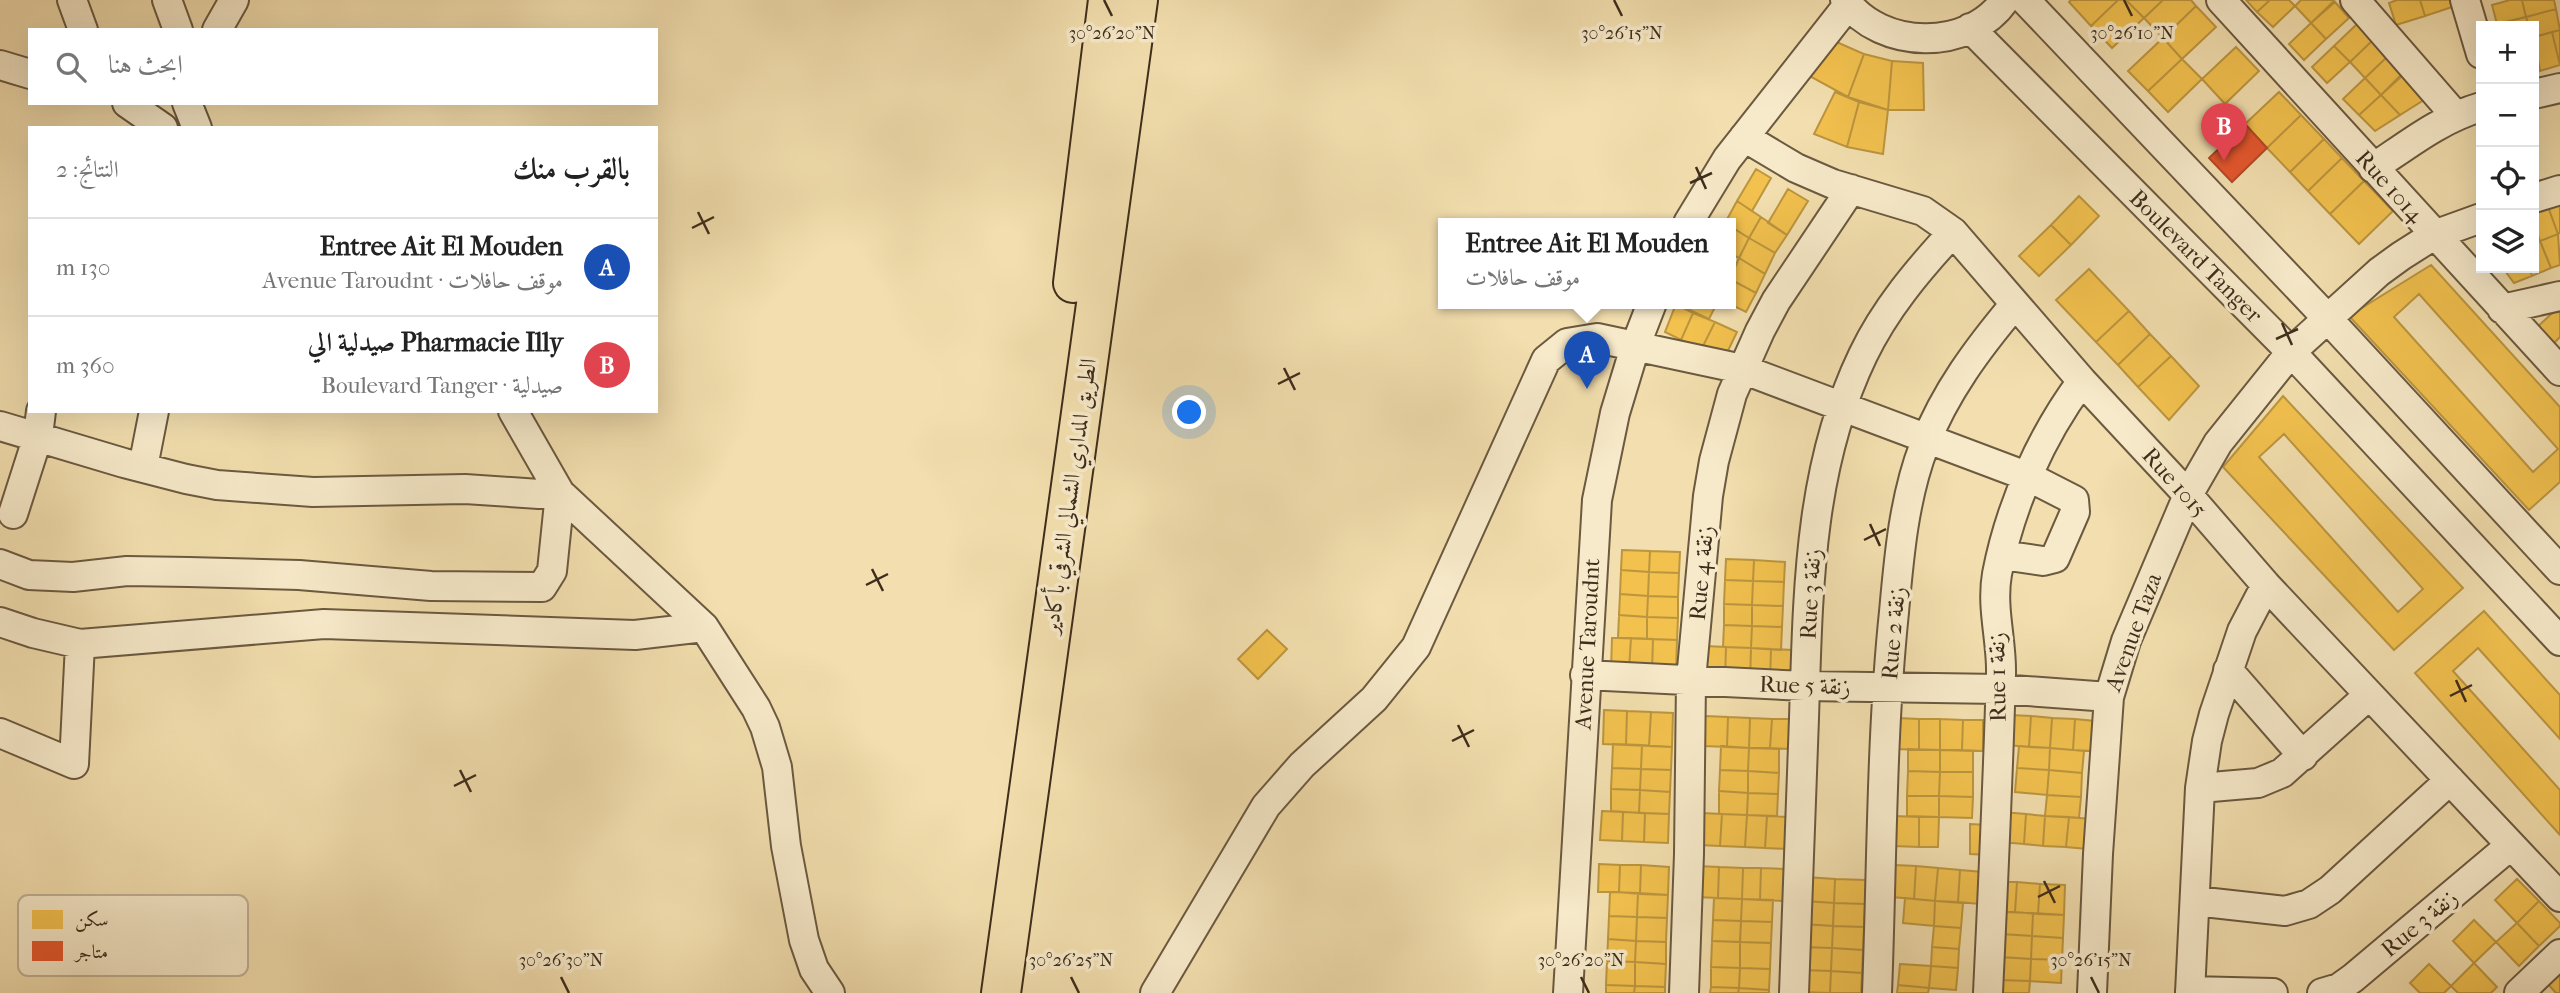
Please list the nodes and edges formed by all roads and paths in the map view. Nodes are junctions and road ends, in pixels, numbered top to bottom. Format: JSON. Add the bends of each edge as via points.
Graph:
{"nodes":[{"id":1,"x":72,"y":0,"type":"edge"},
{"id":2,"x":167,"y":0,"type":"edge"},
{"id":3,"x":234,"y":0,"type":"edge"},
{"id":4,"x":1108,"y":0,"type":"edge"},
{"id":5,"x":1138,"y":0,"type":"edge"},
{"id":6,"x":2005,"y":0,"type":"edge"},
{"id":7,"x":2025,"y":0,"type":"edge"},
{"id":8,"x":2221,"y":0,"type":"edge"},
{"id":9,"x":2465,"y":0,"type":"edge"},
{"id":10,"x":1847,"y":3,"type":"edge"},
{"id":11,"x":2360,"y":3,"type":"edge"},
{"id":12,"x":82,"y":28,"type":"edge"},
{"id":13,"x":177,"y":28,"type":"edge"},
{"id":14,"x":218,"y":28,"type":"edge"},
{"id":15,"x":1970,"y":28,"type":"junction"},
{"id":16,"x":2476,"y":37,"type":"edge"},
{"id":17,"x":0,"y":64,"type":"edge"},
{"id":18,"x":28,"y":73,"type":"edge"},
{"id":19,"x":2560,"y":88,"type":"edge"},
{"id":20,"x":2539,"y":93,"type":"edge"},
{"id":21,"x":132,"y":105,"type":"edge"},
{"id":22,"x":188,"y":105,"type":"edge"},
{"id":23,"x":2468,"y":111,"type":"edge"},
{"id":24,"x":160,"y":117,"type":"edge"},
{"id":25,"x":196,"y":126,"type":"edge"},
{"id":26,"x":1744,"y":137,"type":"junction"},
{"id":27,"x":2373,"y":168,"type":"junction"},
{"id":28,"x":1851,"y":189,"type":"junction"},
{"id":29,"x":2560,"y":190,"type":"edge"},
{"id":30,"x":2539,"y":196,"type":"edge"},
{"id":31,"x":1691,"y":218,"type":"edge"},
{"id":32,"x":2476,"y":220,"type":"edge"},
{"id":33,"x":1953,"y":232,"type":"junction"},
{"id":34,"x":2434,"y":235,"type":"junction"},
{"id":35,"x":2560,"y":296,"type":"edge"},
{"id":36,"x":2015,"y":303,"type":"junction"},
{"id":37,"x":1650,"y":309,"type":"edge"},
{"id":38,"x":2502,"y":309,"type":"junction"},
{"id":39,"x":2328,"y":318,"type":"junction"},
{"id":40,"x":1635,"y":347,"type":"junction"},
{"id":41,"x":2291,"y":352,"type":"junction"},
{"id":42,"x":1742,"y":369,"type":"junction"},
{"id":43,"x":2560,"y":371,"type":"edge"},
{"id":44,"x":2082,"y":381,"type":"junction"},
{"id":45,"x":1843,"y":406,"type":"junction"},
{"id":46,"x":154,"y":413,"type":"edge"},
{"id":47,"x":514,"y":413,"type":"edge"},
{"id":48,"x":39,"y":424,"type":"edge"},
{"id":49,"x":0,"y":426,"type":"edge"},
{"id":50,"x":1927,"y":439,"type":"junction"},
{"id":51,"x":143,"y":467,"type":"junction"},
{"id":52,"x":2029,"y":477,"type":"junction"},
{"id":53,"x":560,"y":493,"type":"junction"},
{"id":54,"x":2188,"y":495,"type":"junction"},
{"id":55,"x":13,"y":514,"type":"dead end"},
{"id":56,"x":2002,"y":555,"type":"junction"},
{"id":57,"x":0,"y":564,"type":"edge"},
{"id":58,"x":2560,"y":570,"type":"edge"},
{"id":59,"x":2266,"y":585,"type":"junction"},
{"id":60,"x":0,"y":622,"type":"edge"},
{"id":61,"x":704,"y":627,"type":"junction"},
{"id":62,"x":2560,"y":642,"type":"edge"},
{"id":63,"x":80,"y":644,"type":"junction"},
{"id":64,"x":2228,"y":670,"type":"junction"},
{"id":65,"x":1585,"y":675,"type":"junction"},
{"id":66,"x":1691,"y":680,"type":"junction"},
{"id":67,"x":1805,"y":686,"type":"junction"},
{"id":68,"x":1888,"y":688,"type":"junction"},
{"id":69,"x":1999,"y":689,"type":"junction"},
{"id":70,"x":2369,"y":695,"type":"junction"},
{"id":71,"x":2109,"y":697,"type":"junction"},
{"id":72,"x":0,"y":733,"type":"edge"},
{"id":73,"x":2302,"y":756,"type":"junction"},
{"id":74,"x":2450,"y":780,"type":"junction"},
{"id":75,"x":2200,"y":788,"type":"junction"},
{"id":76,"x":2511,"y":845,"type":"junction"},
{"id":77,"x":2560,"y":897,"type":"edge"},
{"id":78,"x":2195,"y":901,"type":"junction"},
{"id":79,"x":2560,"y":954,"type":"edge"},
{"id":80,"x":2190,"y":992,"type":"edge"},
{"id":81,"x":830,"y":993,"type":"edge"},
{"id":82,"x":978,"y":993,"type":"edge"},
{"id":83,"x":1002,"y":993,"type":"edge"},
{"id":84,"x":1155,"y":993,"type":"edge"},
{"id":85,"x":1568,"y":993,"type":"edge"},
{"id":86,"x":1684,"y":993,"type":"edge"},
{"id":87,"x":1794,"y":993,"type":"edge"},
{"id":88,"x":1877,"y":993,"type":"edge"},
{"id":89,"x":1988,"y":993,"type":"edge"},
{"id":90,"x":2092,"y":993,"type":"edge"},
{"id":91,"x":2273,"y":993,"type":"edge"},
{"id":92,"x":2322,"y":993,"type":"edge"},
{"id":93,"x":2519,"y":993,"type":"edge"}],
"edges":[{"from":1,"to":12,"type":"street"},
{"from":2,"to":13,"type":"street"},
{"from":3,"to":14,"type":"street"},
{"from":4,"to":82,"type":"highway","name":"الطريق المداري الشمالي الشرقي بأكادير"},
{"from":5,"to":83,"type":"highway","name":"الطريق المداري الشمالي الشرقي بأكادير"},
{"from":6,"to":15,"type":"street"},
{"from":7,"to":39,"type":"street"},
{"from":8,"to":27,"type":"street","name":"Rue 1014"},
{"from":9,"to":16,"type":"street"},
{"from":10,"to":15,"type":"street","via":[[1869,23],[1906,37],[1945,37]]},
{"from":10,"to":26,"type":"street"},
{"from":11,"to":23,"type":"street"},
{"from":15,"to":41,"type":"street","name":"Boulevard Tanger"},
{"from":17,"to":18,"type":"street"},
{"from":19,"to":20,"type":"street"},
{"from":21,"to":24,"type":"street"},
{"from":22,"to":25,"type":"street"},
{"from":23,"to":27,"type":"street","via":[[2429,129]]},
{"from":26,"to":28,"type":"street","name":"Rue 1015","via":[[1796,168]]},
{"from":26,"to":31,"type":"street"},
{"from":27,"to":34,"type":"street","name":"Rue 1014"},
{"from":28,"to":33,"type":"street","name":"Rue 1015","via":[[1923,211]]},
{"from":28,"to":42,"type":"street","name":"Rue 4 زنقة","via":[[1776,301]]},
{"from":29,"to":30,"type":"street"},
{"from":32,"to":34,"type":"street","name":"Avenue Taza"},
{"from":33,"to":36,"type":"street","name":"Rue 1015"},
{"from":33,"to":45,"type":"street","name":"Rue 3 زنقة","via":[[1880,323]]},
{"from":34,"to":38,"type":"street","name":"Rue 1014"},
{"from":34,"to":39,"type":"street","name":"Avenue Taza","via":[[2379,272]]},
{"from":35,"to":38,"type":"street"},
{"from":36,"to":44,"type":"street","name":"Rue 1015"},
{"from":36,"to":50,"type":"street","name":"Rue 2 زنقة","via":[[1960,374]]},
{"from":37,"to":40,"type":"street","name":"Avenue Taroudnt"},
{"from":38,"to":43,"type":"street","name":"Rue 1014"},
{"from":39,"to":41,"type":"street","name":"Avenue Taza"},
{"from":39,"to":58,"type":"street"},
{"from":40,"to":42,"type":"street"},
{"from":40,"to":65,"type":"street","name":"Avenue Taroudnt","via":[[1607,442],[1597,500]]},
{"from":40,"to":84,"type":"street","via":[[1584,339],[1567,343],[1546,360],[1416,647],[1374,699],[1302,765],[1266,806]]},
{"from":41,"to":54,"type":"street","name":"Avenue Taza","via":[[2218,443]]},
{"from":41,"to":62,"type":"street","name":"Boulevard Tanger"},
{"from":42,"to":45,"type":"street"},
{"from":42,"to":66,"type":"street","name":"Rue 4 زنقة","via":[[1722,427],[1708,496]]},
{"from":44,"to":52,"type":"street","name":"Rue 1 زنقة"},
{"from":44,"to":54,"type":"street","name":"Rue 1015"},
{"from":45,"to":50,"type":"street"},
{"from":45,"to":67,"type":"street","name":"Rue 3 زنقة","via":[[1827,457],[1814,528]]},
{"from":46,"to":51,"type":"street"},
{"from":47,"to":53,"type":"street"},
{"from":48,"to":49,"type":"street"},
{"from":48,"to":51,"type":"street"},
{"from":48,"to":55,"type":"street"},
{"from":50,"to":52,"type":"street"},
{"from":50,"to":68,"type":"street","name":"Rue 2 زنقة","via":[[1904,524]]},
{"from":51,"to":53,"type":"street","via":[[217,485],[285,491]]},
{"from":52,"to":56,"type":"street","name":"Rue 1 زنقة"},
{"from":52,"to":56,"type":"street","via":[[2072,497],[2076,512],[2052,560]]},
{"from":53,"to":57,"type":"street","via":[[552,571],[542,587],[431,586],[203,572],[127,571],[73,578],[29,575]]},
{"from":53,"to":61,"type":"street"},
{"from":54,"to":59,"type":"street","name":"Rue 1015"},
{"from":54,"to":71,"type":"street","name":"Avenue Taza","via":[[2135,618]]},
{"from":56,"to":69,"type":"street","name":"Rue 1 زنقة","via":[[1995,598]]},
{"from":59,"to":64,"type":"street"},
{"from":59,"to":70,"type":"street","name":"Rue 1015"},
{"from":60,"to":63,"type":"street"},
{"from":61,"to":63,"type":"street","via":[[635,635],[324,624]]},
{"from":61,"to":81,"type":"street","via":[[756,708],[772,747],[804,940],[814,969]]},
{"from":63,"to":72,"type":"street","via":[[74,764]]},
{"from":64,"to":73,"type":"street"},
{"from":64,"to":75,"type":"street","via":[[2207,741]]},
{"from":65,"to":66,"type":"street","name":"Rue 5 زنقة"},
{"from":65,"to":85,"type":"street","name":"Avenue Taroudnt"},
{"from":66,"to":67,"type":"street","name":"Rue 5 زنقة"},
{"from":66,"to":86,"type":"street","name":"Rue 4 زنقة"},
{"from":67,"to":68,"type":"street","name":"Rue 5 زنقة"},
{"from":67,"to":87,"type":"street","name":"Rue 3 زنقة"},
{"from":68,"to":69,"type":"street","name":"Rue 5 زنقة"},
{"from":68,"to":88,"type":"street","name":"Rue 2 زنقة"},
{"from":69,"to":71,"type":"street","name":"Rue 5 زنقة"},
{"from":69,"to":89,"type":"street","name":"Rue 1 زنقة"},
{"from":70,"to":73,"type":"street"},
{"from":70,"to":74,"type":"street","name":"Rue 1015"},
{"from":71,"to":90,"type":"street","name":"Avenue Taza"},
{"from":73,"to":75,"type":"street","via":[[2282,773],[2258,783]]},
{"from":74,"to":76,"type":"street","name":"Rue 1015"},
{"from":74,"to":78,"type":"street","via":[[2309,904],[2285,911]]},
{"from":75,"to":78,"type":"street"},
{"from":76,"to":77,"type":"street","name":"Rue 1015"},
{"from":76,"to":92,"type":"street","name":"Rue 3 زنقة","via":[[2353,978]]},
{"from":78,"to":80,"type":"street"},
{"from":79,"to":93,"type":"street"},
{"from":80,"to":91,"type":"street"}]}
